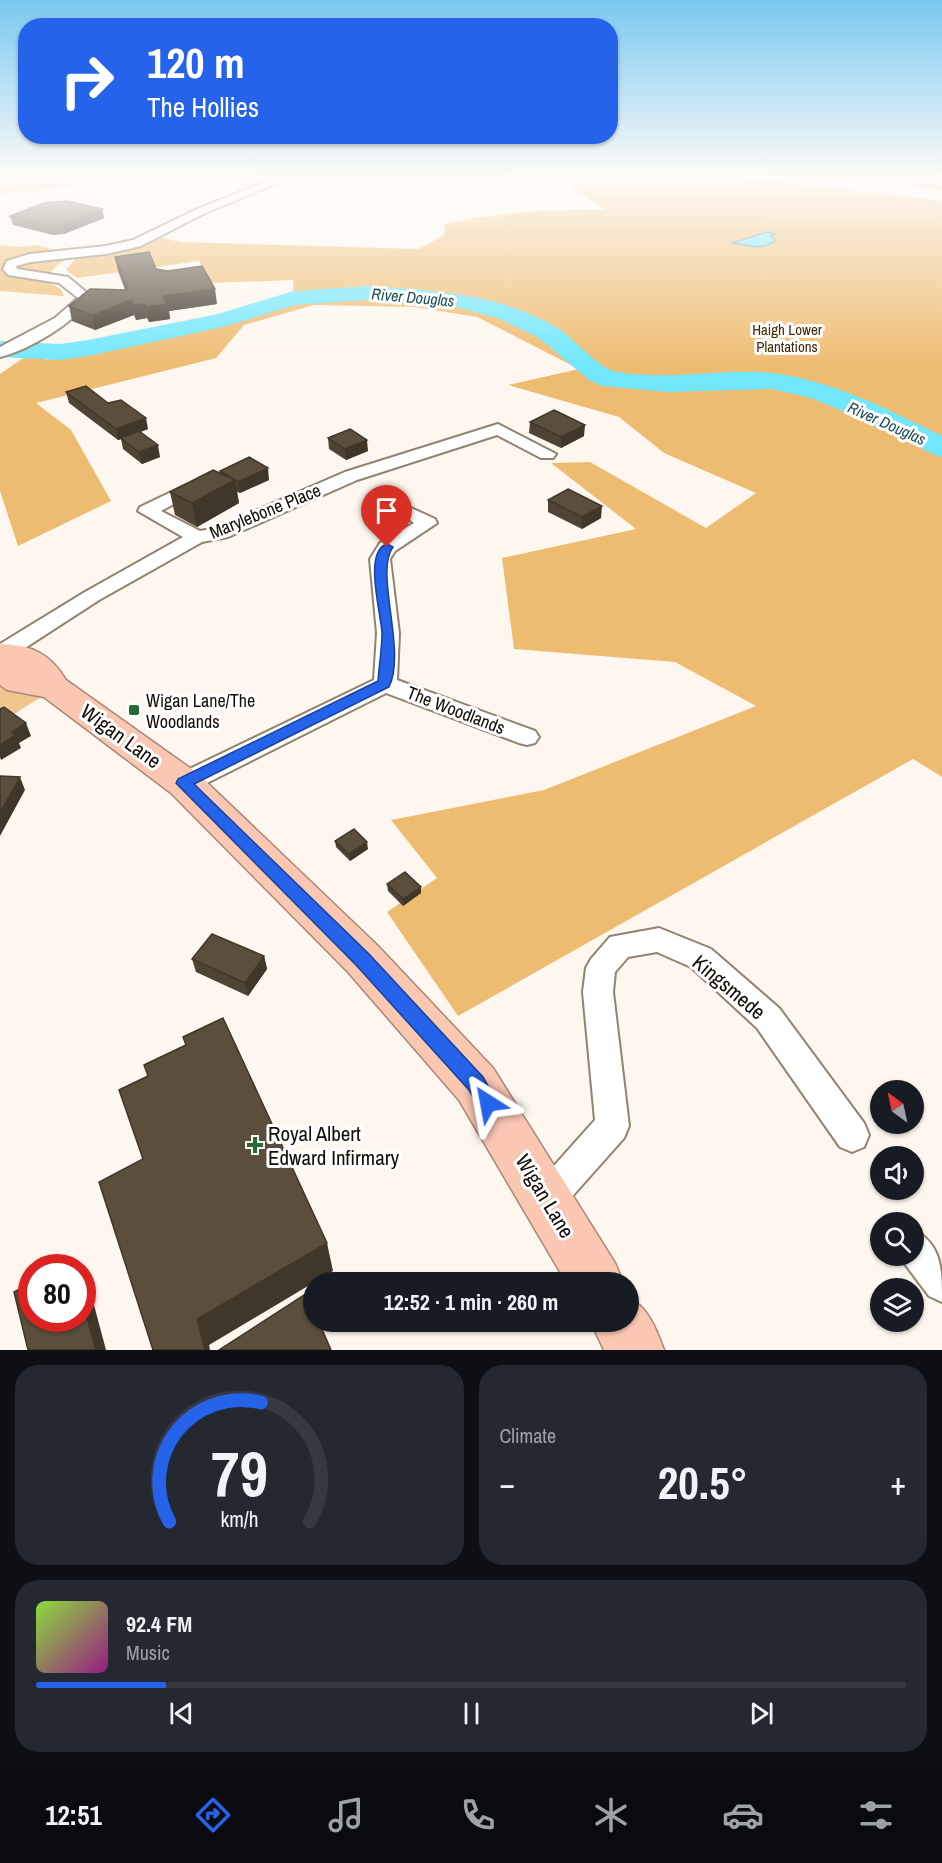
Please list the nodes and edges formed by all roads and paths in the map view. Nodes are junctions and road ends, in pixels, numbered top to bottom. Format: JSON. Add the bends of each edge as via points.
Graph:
{"nodes":[{"id":1,"x":143,"y":240,"type":"edge"},
{"id":2,"x":0,"y":278,"type":"edge"},
{"id":3,"x":70,"y":284,"type":"junction"},
{"id":4,"x":4,"y":351,"type":"edge"},
{"id":5,"x":547,"y":454,"type":"dead end"},
{"id":6,"x":192,"y":489,"type":"edge"},
{"id":7,"x":411,"y":514,"type":"dead end"},
{"id":8,"x":197,"y":537,"type":"junction"},
{"id":9,"x":0,"y":654,"type":"edge"},
{"id":10,"x":0,"y":669,"type":"edge"},
{"id":11,"x":385,"y":684,"type":"junction"},
{"id":12,"x":53,"y":687,"type":"junction"},
{"id":13,"x":526,"y":737,"type":"dead end"},
{"id":14,"x":184,"y":783,"type":"junction"},
{"id":15,"x":852,"y":1134,"type":"dead end"},
{"id":16,"x":548,"y":1198,"type":"junction"},
{"id":17,"x":924,"y":1260,"type":"edge"},
{"id":18,"x":590,"y":1272,"type":"edge"},
{"id":19,"x":942,"y":1282,"type":"edge"},
{"id":20,"x":625,"y":1332,"type":"edge"},
{"id":21,"x":636,"y":1350,"type":"edge"}],
"edges":[{"from":1,"to":3,"type":"street","via":[[106,250],[30,258],[9,267],[20,274]]},
{"from":2,"to":3,"type":"street"},
{"from":3,"to":4,"type":"street","via":[[85,297],[81,304],[64,318]]},
{"from":5,"to":8,"type":"street","name":"Marylebone Place","via":[[498,429],[351,476],[220,533]]},
{"from":6,"to":8,"type":"street","via":[[147,511]]},
{"from":7,"to":11,"type":"street","via":[[428,523],[387,547],[380,559],[388,633]]},
{"from":8,"to":9,"type":"street","name":"Marylebone Place"},
{"from":9,"to":12,"type":"highway","name":"Wigan Lane","via":[[21,654],[44,668]]},
{"from":10,"to":12,"type":"highway","name":"Wigan Lane","via":[[19,682]]},
{"from":11,"to":13,"type":"street","name":"The Woodlands"},
{"from":11,"to":14,"type":"street"},
{"from":12,"to":14,"type":"highway","name":"Wigan Lane"},
{"from":14,"to":16,"type":"highway","name":"Wigan Lane","via":[[363,959],[476,1084]]},
{"from":15,"to":16,"type":"street","name":"Kingsmede","via":[[768,1018],[701,958],[659,940],[620,946],[601,968],[598,992],[612,1126]]},
{"from":16,"to":18,"type":"highway","name":"Wigan Lane"},
{"from":17,"to":19,"type":"street"},
{"from":20,"to":21,"type":"highway"}]}
